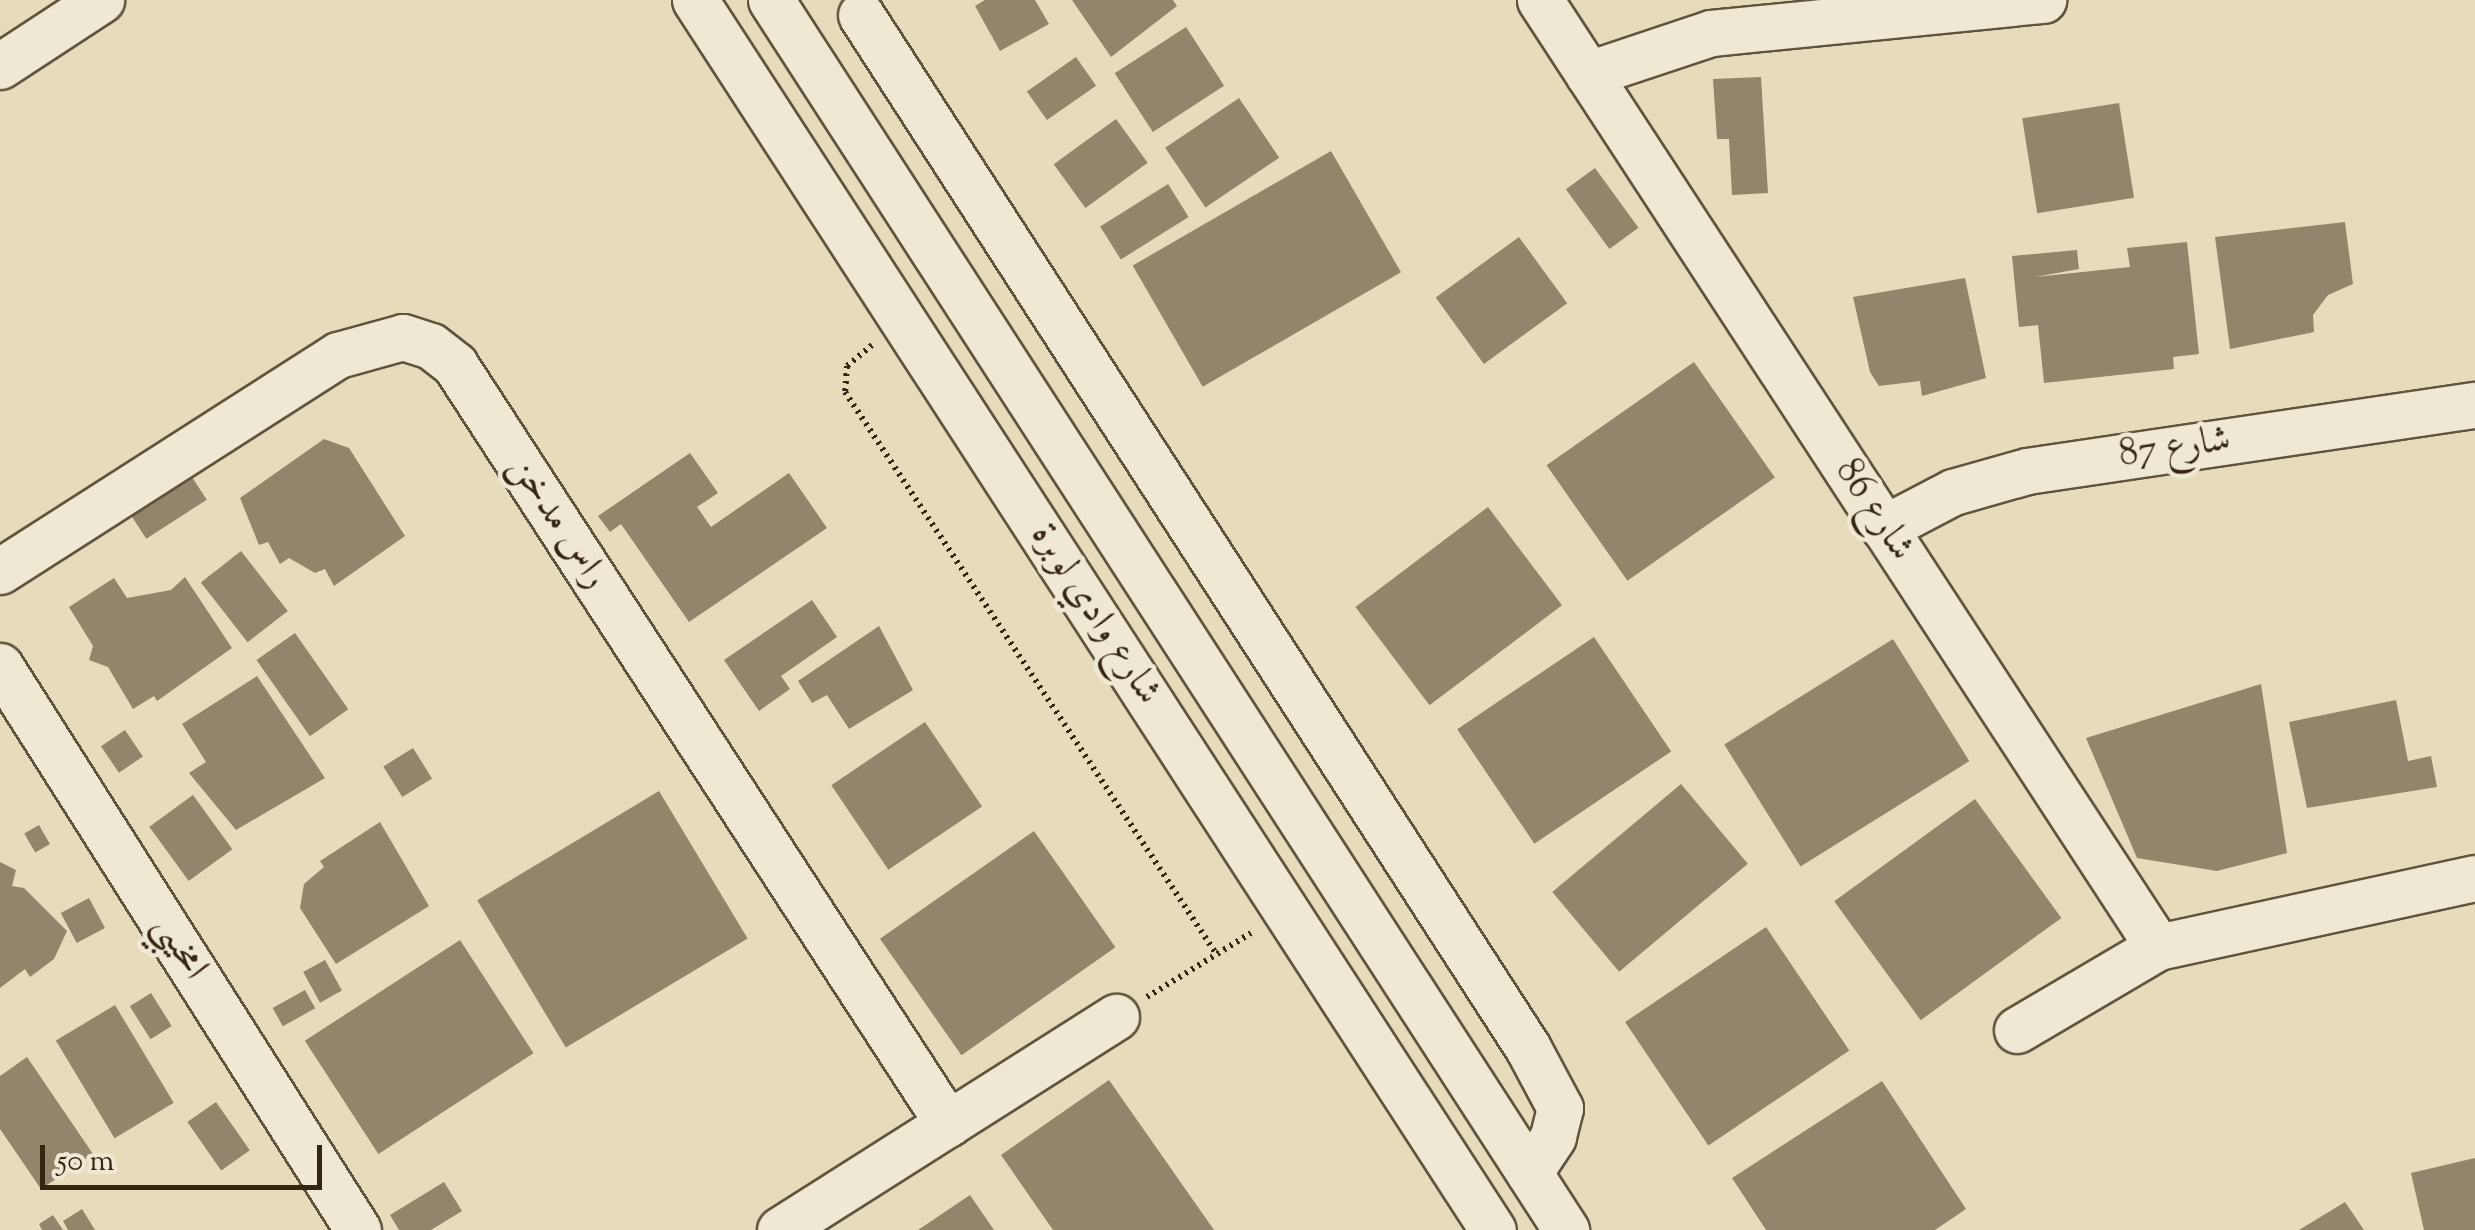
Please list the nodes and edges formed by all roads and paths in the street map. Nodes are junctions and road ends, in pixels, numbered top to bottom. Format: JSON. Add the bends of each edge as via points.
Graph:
{"nodes":[{"id":1,"x":101,"y":0,"type":"edge"},
{"id":2,"x":696,"y":0,"type":"edge"},
{"id":3,"x":771,"y":0,"type":"edge"},
{"id":4,"x":1540,"y":0,"type":"edge"},
{"id":5,"x":2043,"y":0,"type":"edge"},
{"id":6,"x":861,"y":15,"type":"dead end"},
{"id":7,"x":0,"y":66,"type":"edge"},
{"id":8,"x":1588,"y":74,"type":"junction"},
{"id":9,"x":904,"y":322,"type":"junction"},
{"id":10,"x":2475,"y":405,"type":"edge"},
{"id":11,"x":1884,"y":528,"type":"junction"},
{"id":12,"x":0,"y":570,"type":"edge"},
{"id":13,"x":0,"y":666,"type":"edge"},
{"id":14,"x":2475,"y":878,"type":"edge"},
{"id":15,"x":1286,"y":911,"type":"junction"},
{"id":16,"x":2158,"y":947,"type":"junction"},
{"id":17,"x":1217,"y":954,"type":"junction"},
{"id":18,"x":1116,"y":1017,"type":"joint"},
{"id":19,"x":2017,"y":1030,"type":"dead end"},
{"id":20,"x":948,"y":1124,"type":"junction"},
{"id":21,"x":1529,"y":1173,"type":"junction"},
{"id":22,"x":358,"y":1230,"type":"edge"},
{"id":23,"x":780,"y":1230,"type":"edge"},
{"id":24,"x":1493,"y":1230,"type":"edge"},
{"id":25,"x":1566,"y":1230,"type":"edge"}],
"edges":[{"from":1,"to":7,"type":"street"},
{"from":2,"to":9,"type":"street","name":"شارع وادي لوبرة"},
{"from":3,"to":21,"type":"street","name":"شارع وادي لوبرة"},
{"from":4,"to":8,"type":"street","name":"شارع 86"},
{"from":5,"to":8,"type":"street","via":[[1712,33]]},
{"from":6,"to":21,"type":"street","via":[[1528,1048],[1560,1108],[1552,1137]]},
{"from":8,"to":11,"type":"street","name":"شارع 86"},
{"from":9,"to":15,"type":"street","name":"شارع وادي لوبرة"},
{"from":9,"to":17,"type":"path","via":[[854,358],[843,376],[845,392]]},
{"from":10,"to":11,"type":"street","name":"شارع 87","via":[[2026,471],[1953,492]]},
{"from":11,"to":16,"type":"street","name":"شارع 86"},
{"from":12,"to":20,"type":"street","name":"راس مدخن","via":[[338,355],[404,337],[431,346],[455,365]]},
{"from":13,"to":22,"type":"street","name":"امخيبي"},
{"from":14,"to":16,"type":"street"},
{"from":15,"to":17,"type":"path"},
{"from":15,"to":24,"type":"street","name":"شارع وادي لوبرة"},
{"from":16,"to":19,"type":"street"},
{"from":17,"to":18,"type":"path"},
{"from":18,"to":20,"type":"street"},
{"from":20,"to":23,"type":"street"},
{"from":21,"to":25,"type":"street","name":"شارع وادي لوبرة"}]}
